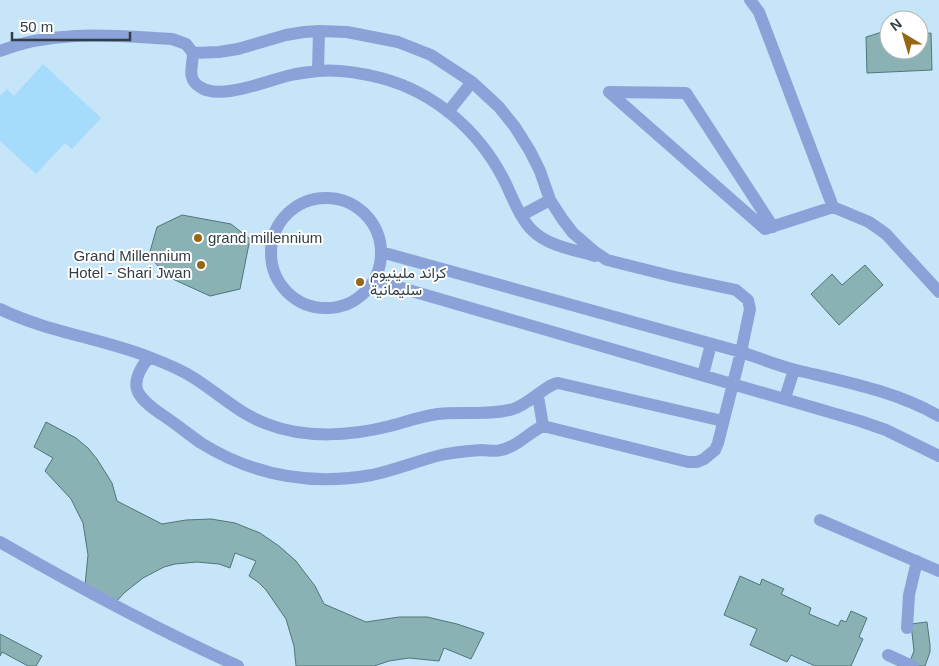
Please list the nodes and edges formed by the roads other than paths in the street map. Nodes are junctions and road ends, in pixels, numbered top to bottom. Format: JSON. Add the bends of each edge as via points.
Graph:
{"nodes":[{"id":1,"x":748,"y":0,"type":"edge"},
{"id":2,"x":319,"y":31,"type":"junction"},
{"id":3,"x":0,"y":51,"type":"edge"},
{"id":4,"x":193,"y":53,"type":"junction"},
{"id":5,"x":318,"y":71,"type":"junction"},
{"id":6,"x":472,"y":82,"type":"junction"},
{"id":7,"x":448,"y":112,"type":"junction"},
{"id":8,"x":550,"y":200,"type":"junction"},
{"id":9,"x":833,"y":207,"type":"junction"},
{"id":10,"x":522,"y":215,"type":"junction"},
{"id":11,"x":773,"y":227,"type":"junction"},
{"id":12,"x":382,"y":252,"type":"junction"},
{"id":13,"x":607,"y":260,"type":"junction"},
{"id":14,"x":374,"y":280,"type":"junction"},
{"id":15,"x":939,"y":292,"type":"edge"},
{"id":16,"x":0,"y":309,"type":"edge"},
{"id":17,"x":711,"y":344,"type":"junction"},
{"id":18,"x":741,"y":352,"type":"junction"},
{"id":19,"x":149,"y":357,"type":"junction"},
{"id":20,"x":794,"y":370,"type":"junction"},
{"id":21,"x":703,"y":375,"type":"junction"},
{"id":22,"x":733,"y":384,"type":"junction"},
{"id":23,"x":538,"y":396,"type":"junction"},
{"id":24,"x":785,"y":398,"type":"junction"},
{"id":25,"x":939,"y":416,"type":"edge"},
{"id":26,"x":723,"y":421,"type":"junction"},
{"id":27,"x":543,"y":426,"type":"junction"},
{"id":28,"x":939,"y":456,"type":"edge"},
{"id":29,"x":820,"y":520,"type":"dead end"},
{"id":30,"x":0,"y":542,"type":"edge"},
{"id":31,"x":917,"y":561,"type":"junction"},
{"id":32,"x":939,"y":571,"type":"edge"},
{"id":33,"x":907,"y":628,"type":"dead end"},
{"id":34,"x":888,"y":655,"type":"dead end"},
{"id":35,"x":238,"y":666,"type":"edge"},
{"id":36,"x":912,"y":666,"type":"edge"}],
"edges":[{"from":1,"to":9,"type":"street","via":[[759,12]]},
{"from":2,"to":4,"type":"street","via":[[286,35],[228,50]]},
{"from":2,"to":5,"type":"street"},
{"from":2,"to":6,"type":"street","via":[[347,32],[398,42],[431,55]]},
{"from":3,"to":4,"type":"street","via":[[30,41],[76,36],[172,39],[186,44]]},
{"from":4,"to":5,"type":"street","via":[[191,76],[194,82],[208,91],[233,90]]},
{"from":5,"to":7,"type":"street","via":[[362,74],[396,83],[422,94]]},
{"from":6,"to":7,"type":"street"},
{"from":6,"to":8,"type":"street","via":[[515,127],[537,164]]},
{"from":7,"to":10,"type":"street","via":[[471,132],[491,157]]},
{"from":8,"to":10,"type":"street"},
{"from":8,"to":13,"type":"street","via":[[573,233]]},
{"from":9,"to":11,"type":"street"},
{"from":9,"to":15,"type":"street","via":[[869,222],[886,234]]},
{"from":10,"to":13,"type":"street","via":[[533,231],[546,240]]},
{"from":11,"to":11,"type":"street","via":[[765,229],[609,92],[686,93]]},
{"from":12,"to":14,"type":"street"},
{"from":12,"to":14,"type":"street","via":[[378,233],[368,217],[337,199],[318,198],[300,204],[286,215],[275,231],[270,249],[272,268],[279,284],[307,306],[325,309],[342,306],[358,298]]},
{"from":12,"to":17,"type":"street"},
{"from":13,"to":18,"type":"street","via":[[740,292],[748,300],[750,309]]},
{"from":14,"to":21,"type":"street"},
{"from":16,"to":19,"type":"street","via":[[34,324]]},
{"from":17,"to":18,"type":"street"},
{"from":17,"to":21,"type":"street"},
{"from":18,"to":20,"type":"street"},
{"from":18,"to":22,"type":"street"},
{"from":19,"to":23,"type":"street","via":[[186,373],[249,416],[267,424],[316,434],[358,432],[435,415],[505,411],[520,407]]},
{"from":19,"to":27,"type":"street","via":[[137,379],[137,391],[145,403],[224,455],[249,467],[278,475],[342,479],[372,475],[444,454],[500,451]]},
{"from":20,"to":24,"type":"street"},
{"from":20,"to":25,"type":"street","via":[[863,385]]},
{"from":21,"to":22,"type":"street"},
{"from":22,"to":24,"type":"street"},
{"from":22,"to":26,"type":"street"},
{"from":23,"to":26,"type":"street","via":[[554,384],[567,384]]},
{"from":23,"to":27,"type":"street"},
{"from":24,"to":28,"type":"street","via":[[873,425]]},
{"from":26,"to":27,"type":"street","via":[[715,450],[697,462],[673,459]]},
{"from":29,"to":31,"type":"street"},
{"from":30,"to":35,"type":"street","via":[[108,603]]},
{"from":31,"to":32,"type":"street"},
{"from":31,"to":33,"type":"street","via":[[909,594]]},
{"from":34,"to":36,"type":"street"}]}
